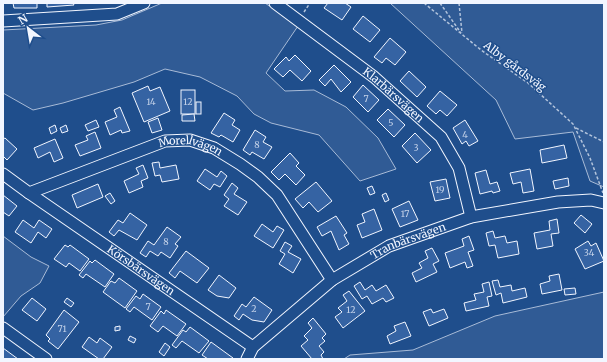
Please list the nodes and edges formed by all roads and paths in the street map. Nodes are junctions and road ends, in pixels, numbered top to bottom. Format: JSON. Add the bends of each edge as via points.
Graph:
{"nodes":[{"id":1,"x":144,"y":3,"type":"edge"},
{"id":2,"x":276,"y":3,"type":"edge"},
{"id":3,"x":424,"y":3,"type":"edge"},
{"id":4,"x":440,"y":3,"type":"edge"},
{"id":5,"x":460,"y":3,"type":"edge"},
{"id":6,"x":3,"y":21,"type":"edge"},
{"id":7,"x":462,"y":35,"type":"junction"},
{"id":8,"x":576,"y":128,"type":"junction"},
{"id":9,"x":604,"y":142,"type":"edge"},
{"id":10,"x":3,"y":174,"type":"edge"},
{"id":11,"x":29,"y":193,"type":"junction"},
{"id":12,"x":604,"y":194,"type":"edge"},
{"id":13,"x":604,"y":204,"type":"edge"},
{"id":14,"x":471,"y":217,"type":"junction"},
{"id":15,"x":332,"y":280,"type":"junction"},
{"id":16,"x":3,"y":328,"type":"edge"},
{"id":17,"x":253,"y":347,"type":"junction"},
{"id":18,"x":46,"y":359,"type":"edge"},
{"id":19,"x":247,"y":359,"type":"edge"}],
"edges":[{"from":1,"to":6,"type":"street","via":[[117,14]]},
{"from":2,"to":14,"type":"street","name":"Klarbärsvägen","via":[[374,77],[441,137],[460,168]]},
{"from":3,"to":7,"type":"path","name":"Alby gårdsväg"},
{"from":4,"to":7,"type":"path"},
{"from":5,"to":7,"type":"path"},
{"from":7,"to":8,"type":"path","name":"Alby gårdsväg","via":[[528,83]]},
{"from":8,"to":9,"type":"path"},
{"from":8,"to":12,"type":"path","name":"Alby gårdsväg"},
{"from":10,"to":11,"type":"street"},
{"from":11,"to":15,"type":"street","name":"Morellvägen","via":[[164,141],[190,140],[214,148],[240,164],[277,195]]},
{"from":11,"to":17,"type":"street","name":"Körsbärsvägen"},
{"from":13,"to":14,"type":"street","name":"Tranbärsvägen","via":[[591,200],[558,202]]},
{"from":14,"to":15,"type":"street","name":"Tranbärsvägen","via":[[389,246]]},
{"from":15,"to":17,"type":"street","name":"Tranbärsvägen"},
{"from":16,"to":18,"type":"street"},
{"from":17,"to":19,"type":"street","name":"Tranbärsvägen"}]}
